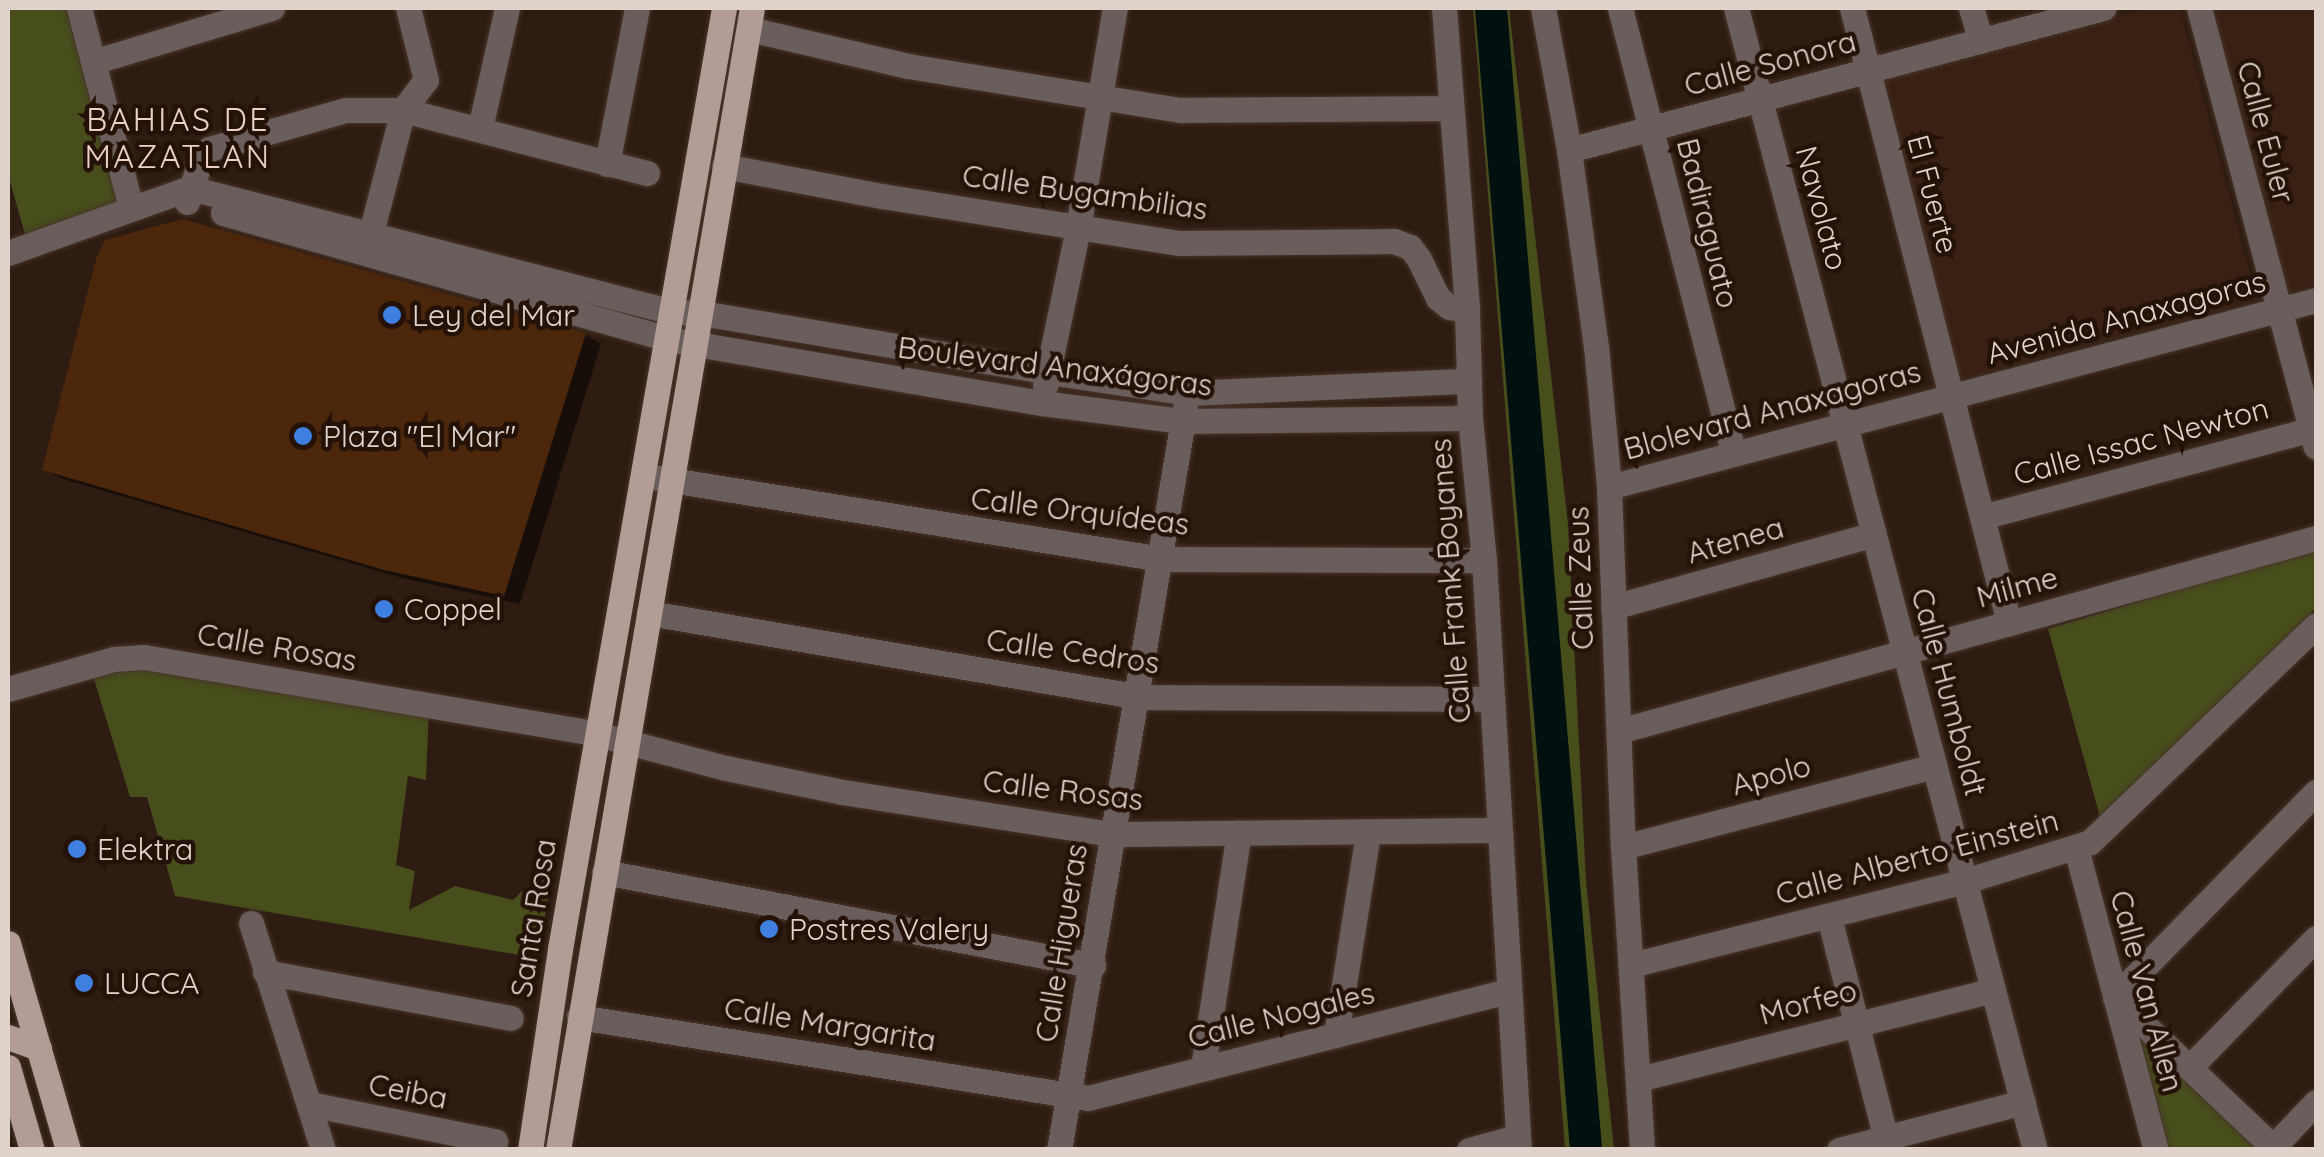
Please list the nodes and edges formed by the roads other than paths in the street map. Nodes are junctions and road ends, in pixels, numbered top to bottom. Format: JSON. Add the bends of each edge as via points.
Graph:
{"nodes":[{"id":1,"x":79,"y":8,"type":"edge"},
{"id":2,"x":272,"y":8,"type":"edge"},
{"id":3,"x":408,"y":8,"type":"edge"},
{"id":4,"x":507,"y":8,"type":"edge"},
{"id":5,"x":636,"y":8,"type":"edge"},
{"id":6,"x":724,"y":8,"type":"edge"},
{"id":7,"x":1115,"y":8,"type":"edge"},
{"id":8,"x":1444,"y":8,"type":"edge"},
{"id":9,"x":1543,"y":8,"type":"edge"},
{"id":10,"x":1620,"y":8,"type":"edge"},
{"id":11,"x":1736,"y":8,"type":"edge"},
{"id":12,"x":1852,"y":8,"type":"edge"},
{"id":13,"x":1972,"y":8,"type":"edge"},
{"id":14,"x":2199,"y":8,"type":"edge"},
{"id":15,"x":2090,"y":9,"type":"edge"},
{"id":16,"x":750,"y":18,"type":"edge"},
{"id":17,"x":1981,"y":40,"type":"junction"},
{"id":18,"x":96,"y":61,"type":"junction"},
{"id":19,"x":1868,"y":70,"type":"junction"},
{"id":20,"x":1102,"y":94,"type":"junction"},
{"id":21,"x":1760,"y":99,"type":"junction"},
{"id":22,"x":1449,"y":108,"type":"junction"},
{"id":23,"x":402,"y":110,"type":"junction"},
{"id":24,"x":480,"y":128,"type":"junction"},
{"id":25,"x":1651,"y":128,"type":"junction"},
{"id":26,"x":1569,"y":150,"type":"junction"},
{"id":27,"x":607,"y":164,"type":"junction"},
{"id":28,"x":724,"y":166,"type":"junction"},
{"id":29,"x":648,"y":173,"type":"dead end"},
{"id":30,"x":183,"y":195,"type":"junction"},
{"id":31,"x":131,"y":208,"type":"junction"},
{"id":32,"x":1078,"y":228,"type":"junction"},
{"id":33,"x":369,"y":242,"type":"junction"},
{"id":34,"x":8,"y":254,"type":"edge"},
{"id":35,"x":2316,"y":300,"type":"edge"},
{"id":36,"x":1467,"y":310,"type":"junction"},
{"id":37,"x":2280,"y":310,"type":"junction"},
{"id":38,"x":672,"y":312,"type":"junction"},
{"id":39,"x":701,"y":312,"type":"junction"},
{"id":40,"x":667,"y":339,"type":"junction"},
{"id":41,"x":695,"y":345,"type":"junction"},
{"id":42,"x":1048,"y":372,"type":"junction"},
{"id":43,"x":1468,"y":381,"type":"junction"},
{"id":44,"x":1188,"y":393,"type":"junction"},
{"id":45,"x":1952,"y":396,"type":"junction"},
{"id":46,"x":1042,"y":403,"type":"junction"},
{"id":47,"x":1470,"y":418,"type":"junction"},
{"id":48,"x":1182,"y":421,"type":"junction"},
{"id":49,"x":1846,"y":425,"type":"junction"},
{"id":50,"x":2315,"y":435,"type":"edge"},
{"id":51,"x":1734,"y":454,"type":"junction"},
{"id":52,"x":646,"y":476,"type":"junction"},
{"id":53,"x":672,"y":481,"type":"junction"},
{"id":54,"x":1609,"y":487,"type":"junction"},
{"id":55,"x":1982,"y":517,"type":"junction"},
{"id":56,"x":1874,"y":534,"type":"junction"},
{"id":57,"x":2316,"y":538,"type":"edge"},
{"id":58,"x":1162,"y":559,"type":"junction"},
{"id":59,"x":1484,"y":560,"type":"junction"},
{"id":60,"x":1613,"y":608,"type":"junction"},
{"id":61,"x":649,"y":613,"type":"junction"},
{"id":62,"x":2010,"y":623,"type":"junction"},
{"id":63,"x":2316,"y":625,"type":"edge"},
{"id":64,"x":1905,"y":652,"type":"junction"},
{"id":65,"x":8,"y":689,"type":"edge"},
{"id":66,"x":1138,"y":697,"type":"junction"},
{"id":67,"x":1492,"y":698,"type":"junction"},
{"id":68,"x":1619,"y":731,"type":"junction"},
{"id":69,"x":597,"y":734,"type":"junction"},
{"id":70,"x":626,"y":743,"type":"junction"},
{"id":71,"x":1935,"y":766,"type":"junction"},
{"id":72,"x":2316,"y":792,"type":"edge"},
{"id":73,"x":1499,"y":830,"type":"junction"},
{"id":74,"x":1368,"y":832,"type":"junction"},
{"id":75,"x":1239,"y":833,"type":"junction"},
{"id":76,"x":1112,"y":834,"type":"junction"},
{"id":77,"x":1623,"y":847,"type":"junction"},
{"id":78,"x":2076,"y":848,"type":"junction"},
{"id":79,"x":604,"y":872,"type":"junction"},
{"id":80,"x":1965,"y":880,"type":"junction"},
{"id":81,"x":1829,"y":917,"type":"junction"},
{"id":82,"x":250,"y":923,"type":"dead end"},
{"id":83,"x":2316,"y":938,"type":"edge"},
{"id":84,"x":8,"y":943,"type":"edge"},
{"id":85,"x":1093,"y":965,"type":"junction"},
{"id":86,"x":1631,"y":965,"type":"junction"},
{"id":87,"x":266,"y":972,"type":"junction"},
{"id":88,"x":1994,"y":990,"type":"junction"},
{"id":89,"x":1508,"y":991,"type":"junction"},
{"id":90,"x":2114,"y":996,"type":"junction"},
{"id":91,"x":580,"y":1017,"type":"junction"},
{"id":92,"x":512,"y":1018,"type":"dead end"},
{"id":93,"x":1856,"y":1022,"type":"junction"},
{"id":94,"x":1336,"y":1035,"type":"junction"},
{"id":95,"x":8,"y":1037,"type":"edge"},
{"id":96,"x":39,"y":1048,"type":"junction"},
{"id":97,"x":8,"y":1067,"type":"edge"},
{"id":98,"x":1203,"y":1067,"type":"junction"},
{"id":99,"x":2190,"y":1068,"type":"junction"},
{"id":100,"x":1639,"y":1079,"type":"junction"},
{"id":101,"x":1069,"y":1098,"type":"junction"},
{"id":102,"x":2023,"y":1102,"type":"junction"},
{"id":103,"x":2316,"y":1102,"type":"edge"},
{"id":104,"x":309,"y":1104,"type":"junction"},
{"id":105,"x":495,"y":1141,"type":"dead end"},
{"id":106,"x":1518,"y":1143,"type":"edge"},
{"id":107,"x":1887,"y":1143,"type":"edge"},
{"id":108,"x":2274,"y":1148,"type":"edge"},
{"id":109,"x":532,"y":1149,"type":"edge"},
{"id":110,"x":32,"y":1150,"type":"edge"},
{"id":111,"x":68,"y":1150,"type":"edge"},
{"id":112,"x":323,"y":1150,"type":"edge"},
{"id":113,"x":558,"y":1150,"type":"edge"},
{"id":114,"x":1060,"y":1150,"type":"edge"},
{"id":115,"x":1470,"y":1150,"type":"edge"},
{"id":116,"x":1642,"y":1150,"type":"edge"},
{"id":117,"x":1840,"y":1150,"type":"edge"},
{"id":118,"x":2035,"y":1150,"type":"edge"},
{"id":119,"x":2156,"y":1150,"type":"edge"}],
"edges":[{"from":1,"to":18,"type":"street"},
{"from":2,"to":18,"type":"street"},
{"from":3,"to":23,"type":"street","via":[[426,80]]},
{"from":4,"to":24,"type":"street"},
{"from":5,"to":27,"type":"street"},
{"from":6,"to":38,"type":"main road","name":"Santa Rosa"},
{"from":7,"to":20,"type":"street"},
{"from":8,"to":22,"type":"street","name":"Calle Frank Boyanes"},
{"from":9,"to":26,"type":"street","name":"Calle Zeus"},
{"from":10,"to":25,"type":"street","name":"Badiraguato"},
{"from":11,"to":21,"type":"street","name":"Navolato"},
{"from":12,"to":19,"type":"street","name":"El Fuerte"},
{"from":13,"to":17,"type":"street"},
{"from":14,"to":37,"type":"street","name":"Calle Euler"},
{"from":15,"to":17,"type":"street","name":"Calle Sonora"},
{"from":16,"to":20,"type":"street","via":[[908,66]]},
{"from":16,"to":28,"type":"main road"},
{"from":17,"to":19,"type":"street","name":"Calle Sonora"},
{"from":18,"to":31,"type":"street"},
{"from":19,"to":21,"type":"street","name":"Calle Sonora"},
{"from":19,"to":45,"type":"street","name":"El Fuerte"},
{"from":20,"to":22,"type":"street","via":[[1205,111]]},
{"from":20,"to":32,"type":"street"},
{"from":21,"to":25,"type":"street","name":"Calle Sonora"},
{"from":21,"to":49,"type":"street","name":"Navolato"},
{"from":22,"to":36,"type":"street","name":"Calle Frank Boyanes"},
{"from":23,"to":24,"type":"street"},
{"from":23,"to":30,"type":"street","via":[[336,112],[220,144],[201,158]]},
{"from":23,"to":33,"type":"street"},
{"from":24,"to":27,"type":"street"},
{"from":25,"to":26,"type":"street","name":"Calle Sonora"},
{"from":25,"to":51,"type":"street","name":"Badiraguato"},
{"from":26,"to":54,"type":"street","name":"Calle Zeus"},
{"from":27,"to":29,"type":"street"},
{"from":28,"to":32,"type":"street","name":"Calle Bugambilias"},
{"from":28,"to":39,"type":"main road"},
{"from":30,"to":31,"type":"street"},
{"from":30,"to":33,"type":"street"},
{"from":31,"to":34,"type":"street"},
{"from":32,"to":36,"type":"street","name":"Calle Bugambilias","via":[[1179,242],[1394,241],[1420,258],[1438,298]]},
{"from":32,"to":42,"type":"street"},
{"from":33,"to":38,"type":"street"},
{"from":33,"to":40,"type":"street"},
{"from":35,"to":37,"type":"street","name":"Avenida Anaxagoras"},
{"from":36,"to":43,"type":"street","name":"Calle Frank Boyanes"},
{"from":37,"to":45,"type":"street","name":"Avenida Anaxagoras"},
{"from":37,"to":50,"type":"street","name":"Calle Euler"},
{"from":38,"to":39,"type":"street","name":"Boulevard Anaxágoras"},
{"from":38,"to":40,"type":"main road","name":"Santa Rosa"},
{"from":39,"to":41,"type":"main road"},
{"from":39,"to":42,"type":"street","name":"Boulevard Anaxágoras"},
{"from":40,"to":41,"type":"street","name":"Boulevard Anaxágoras"},
{"from":40,"to":52,"type":"main road","name":"Santa Rosa"},
{"from":41,"to":46,"type":"street","name":"Boulevard Anaxágoras"},
{"from":41,"to":53,"type":"main road"},
{"from":42,"to":44,"type":"street","name":"Boulevard Anaxágoras"},
{"from":42,"to":46,"type":"street"},
{"from":43,"to":44,"type":"street","name":"Boulevard Anaxágoras"},
{"from":43,"to":47,"type":"street","name":"Calle Frank Boyanes"},
{"from":44,"to":48,"type":"street","name":"Calle Higueras"},
{"from":45,"to":49,"type":"street","name":"Blolevard Anaxagoras"},
{"from":45,"to":55,"type":"street","name":"El Fuerte"},
{"from":46,"to":48,"type":"street","name":"Boulevard Anaxágoras"},
{"from":47,"to":48,"type":"street","name":"Boulevard Anaxágoras"},
{"from":47,"to":59,"type":"street","name":"Calle Frank Boyanes"},
{"from":48,"to":58,"type":"street","name":"Calle Higueras"},
{"from":49,"to":51,"type":"street","name":"Blolevard Anaxagoras"},
{"from":49,"to":56,"type":"street","name":"Calle Humboldt"},
{"from":50,"to":55,"type":"street","name":"Calle Issac Newton"},
{"from":51,"to":54,"type":"street","name":"Blolevard Anaxagoras"},
{"from":52,"to":53,"type":"street","name":"Calle Orquídeas"},
{"from":52,"to":69,"type":"main road","name":"Santa Rosa"},
{"from":53,"to":58,"type":"street","name":"Calle Orquídeas"},
{"from":53,"to":61,"type":"main road"},
{"from":54,"to":60,"type":"street","name":"Calle Zeus"},
{"from":55,"to":62,"type":"street","name":"El Fuerte"},
{"from":56,"to":60,"type":"street","name":"Atenea"},
{"from":56,"to":64,"type":"street","name":"Calle Humboldt"},
{"from":57,"to":62,"type":"street","name":"Milme"},
{"from":58,"to":59,"type":"street","name":"Calle Orquídeas"},
{"from":58,"to":66,"type":"street","name":"Calle Higueras"},
{"from":59,"to":67,"type":"street","name":"Calle Frank Boyanes"},
{"from":60,"to":68,"type":"street","name":"Calle Zeus"},
{"from":61,"to":66,"type":"street","name":"Calle Cedros"},
{"from":61,"to":70,"type":"main road"},
{"from":62,"to":64,"type":"street","name":"Milme"},
{"from":63,"to":78,"type":"street","name":"Calle Alberto Einstein","via":[[2114,823]]},
{"from":64,"to":68,"type":"street","name":"Milme"},
{"from":64,"to":71,"type":"street","name":"Calle Humboldt"},
{"from":65,"to":69,"type":"street","name":"Calle Rosas","via":[[114,659],[144,658]]},
{"from":66,"to":67,"type":"street","name":"Calle Cedros"},
{"from":66,"to":76,"type":"street","name":"Calle Higueras"},
{"from":67,"to":73,"type":"street","name":"Calle Frank Boyanes"},
{"from":68,"to":77,"type":"street","name":"Calle Zeus"},
{"from":69,"to":70,"type":"street","name":"Calle Rosas"},
{"from":69,"to":109,"type":"main road","name":"Santa Rosa"},
{"from":70,"to":76,"type":"street","name":"Calle Rosas","via":[[843,792]]},
{"from":70,"to":79,"type":"main road"},
{"from":71,"to":77,"type":"street","name":"Apolo"},
{"from":71,"to":80,"type":"street","name":"Calle Humboldt"},
{"from":72,"to":90,"type":"street"},
{"from":73,"to":74,"type":"street","name":"Calle Rosas"},
{"from":73,"to":89,"type":"street","name":"Calle Frank Boyanes"},
{"from":74,"to":75,"type":"street","name":"Calle Rosas"},
{"from":74,"to":94,"type":"street"},
{"from":75,"to":76,"type":"street","name":"Calle Rosas"},
{"from":75,"to":98,"type":"street"},
{"from":76,"to":85,"type":"street","name":"Calle Higueras"},
{"from":77,"to":86,"type":"street","name":"Calle Zeus"},
{"from":78,"to":80,"type":"street","name":"Calle Alberto Einstein"},
{"from":78,"to":90,"type":"street","name":"Calle Van Allen"},
{"from":79,"to":85,"type":"street"},
{"from":79,"to":91,"type":"main road"},
{"from":80,"to":81,"type":"street","name":"Calle Alberto Einstein"},
{"from":80,"to":88,"type":"street","name":"Calle Humboldt"},
{"from":81,"to":86,"type":"street","name":"Calle Alberto Einstein"},
{"from":81,"to":93,"type":"street"},
{"from":82,"to":87,"type":"street"},
{"from":83,"to":99,"type":"street"},
{"from":84,"to":96,"type":"main road"},
{"from":85,"to":101,"type":"street","name":"Calle Higueras"},
{"from":86,"to":100,"type":"street","name":"Calle Zeus"},
{"from":87,"to":92,"type":"street"},
{"from":87,"to":104,"type":"street"},
{"from":88,"to":93,"type":"street","name":"Morfeo"},
{"from":88,"to":102,"type":"street","name":"Calle Humboldt"},
{"from":89,"to":94,"type":"street","name":"Calle Nogales"},
{"from":89,"to":106,"type":"street","name":"Calle Frank Boyanes"},
{"from":90,"to":99,"type":"street"},
{"from":90,"to":119,"type":"street","name":"Calle Van Allen"},
{"from":91,"to":101,"type":"street","name":"Calle Margarita"},
{"from":91,"to":113,"type":"main road"},
{"from":93,"to":100,"type":"street","name":"Morfeo"},
{"from":93,"to":107,"type":"street"},
{"from":94,"to":98,"type":"street","name":"Calle Nogales"},
{"from":95,"to":96,"type":"main road"},
{"from":96,"to":111,"type":"main road"},
{"from":97,"to":110,"type":"main road"},
{"from":98,"to":101,"type":"street","name":"Calle Nogales"},
{"from":99,"to":108,"type":"street"},
{"from":100,"to":116,"type":"street","name":"Calle Zeus"},
{"from":101,"to":114,"type":"street","name":"Calle Higueras"},
{"from":102,"to":107,"type":"street"},
{"from":102,"to":118,"type":"street","name":"Calle Humboldt"},
{"from":103,"to":108,"type":"street"},
{"from":104,"to":105,"type":"street","name":"Ceiba"},
{"from":104,"to":112,"type":"street"},
{"from":106,"to":115,"type":"street"},
{"from":107,"to":117,"type":"street"}]}
